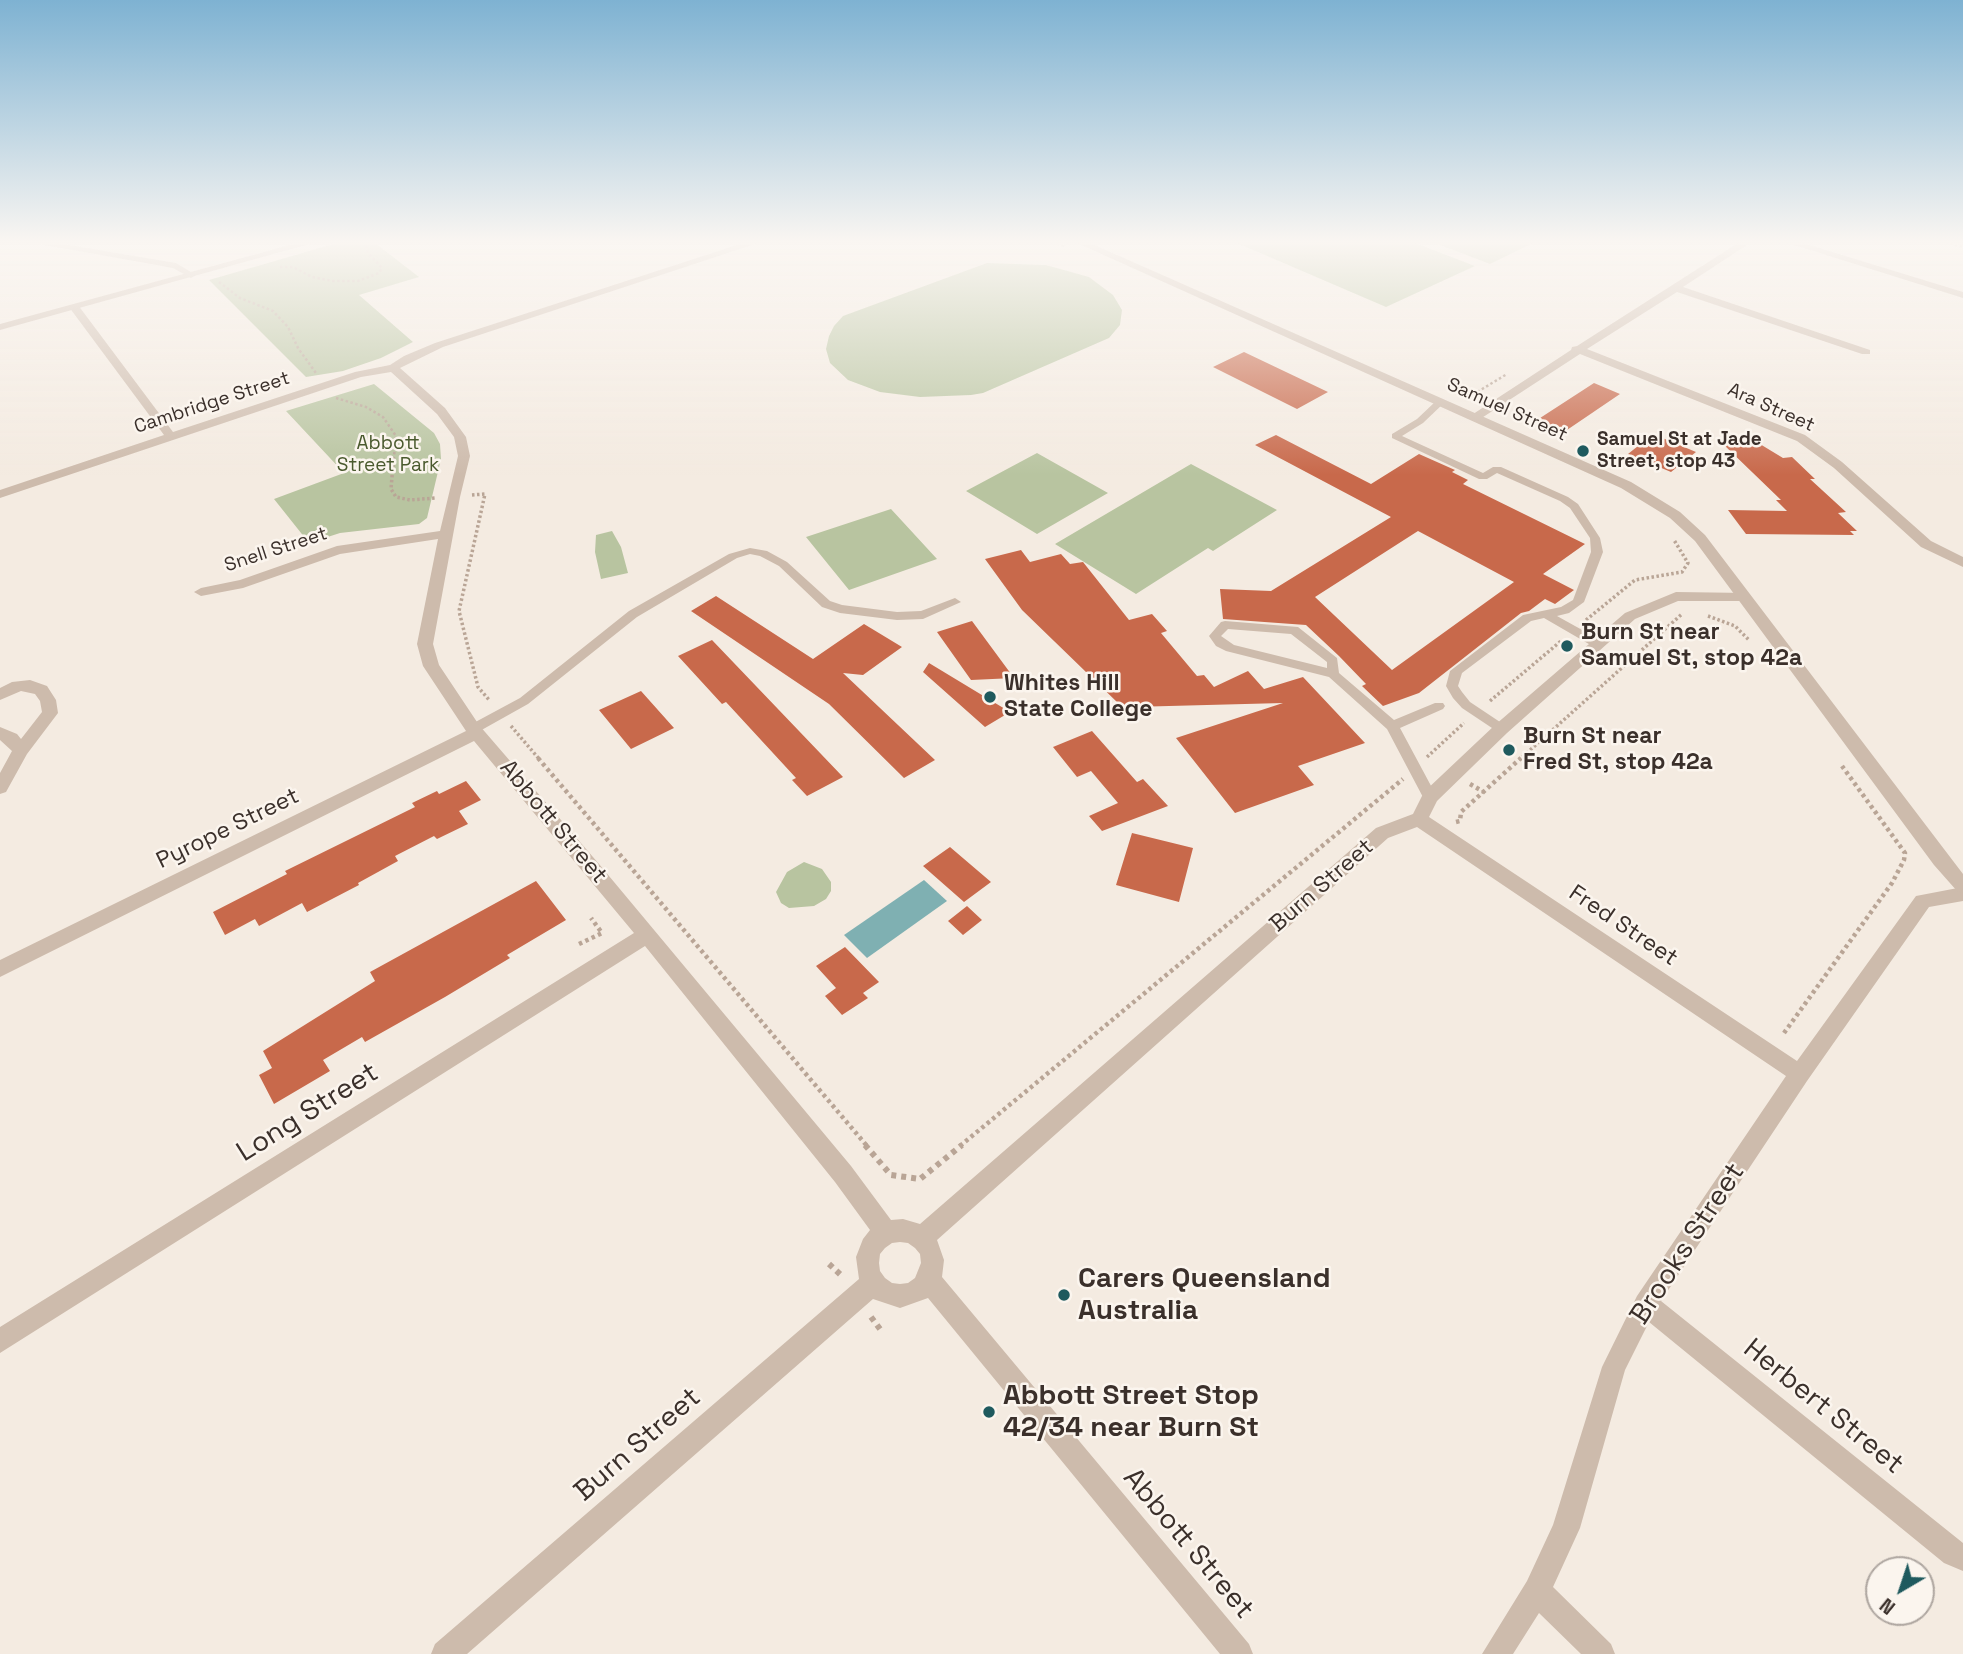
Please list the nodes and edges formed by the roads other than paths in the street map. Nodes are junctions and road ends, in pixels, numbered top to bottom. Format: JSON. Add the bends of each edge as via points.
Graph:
{"nodes":[{"id":1,"x":25,"y":320,"type":"edge"},
{"id":2,"x":84,"y":320,"type":"edge"},
{"id":3,"x":515,"y":320,"type":"edge"},
{"id":4,"x":1254,"y":320,"type":"edge"},
{"id":5,"x":1623,"y":320,"type":"edge"},
{"id":6,"x":1772,"y":320,"type":"edge"},
{"id":7,"x":0,"y":327,"type":"edge"},
{"id":8,"x":1576,"y":349,"type":"junction"},
{"id":9,"x":1866,"y":352,"type":"dead end"},
{"id":10,"x":393,"y":368,"type":"junction"},
{"id":11,"x":1438,"y":403,"type":"junction"},
{"id":12,"x":1473,"y":418,"type":"junction"},
{"id":13,"x":171,"y":437,"type":"junction"},
{"id":14,"x":0,"y":494,"type":"edge"},
{"id":15,"x":446,"y":534,"type":"junction"},
{"id":16,"x":1963,"y":563,"type":"edge"},
{"id":17,"x":201,"y":592,"type":"dead end"},
{"id":18,"x":1743,"y":596,"type":"junction"},
{"id":19,"x":955,"y":602,"type":"dead end"},
{"id":20,"x":1545,"y":614,"type":"junction"},
{"id":21,"x":1598,"y":644,"type":"junction"},
{"id":22,"x":1333,"y":674,"type":"junction"},
{"id":23,"x":0,"y":695,"type":"edge"},
{"id":24,"x":1439,"y":706,"type":"dead end"},
{"id":25,"x":1392,"y":726,"type":"junction"},
{"id":26,"x":1501,"y":729,"type":"junction"},
{"id":27,"x":475,"y":731,"type":"junction"},
{"id":28,"x":0,"y":733,"type":"edge"},
{"id":29,"x":21,"y":750,"type":"junction"},
{"id":30,"x":0,"y":788,"type":"edge"},
{"id":31,"x":1430,"y":797,"type":"junction"},
{"id":32,"x":1419,"y":819,"type":"junction"},
{"id":33,"x":1963,"y":886,"type":"edge"},
{"id":34,"x":1963,"y":894,"type":"edge"},
{"id":35,"x":647,"y":935,"type":"junction"},
{"id":36,"x":0,"y":969,"type":"edge"},
{"id":37,"x":1800,"y":1074,"type":"junction"},
{"id":38,"x":886,"y":1233,"type":"junction"},
{"id":39,"x":923,"y":1237,"type":"junction"},
{"id":40,"x":928,"y":1279,"type":"junction"},
{"id":41,"x":873,"y":1283,"type":"junction"},
{"id":42,"x":1646,"y":1304,"type":"junction"},
{"id":43,"x":0,"y":1341,"type":"edge"},
{"id":44,"x":1963,"y":1557,"type":"edge"},
{"id":45,"x":1537,"y":1591,"type":"junction"},
{"id":46,"x":444,"y":1654,"type":"edge"},
{"id":47,"x":1238,"y":1654,"type":"edge"},
{"id":48,"x":1496,"y":1654,"type":"edge"},
{"id":49,"x":1601,"y":1654,"type":"edge"}],
"edges":[{"from":1,"to":7,"type":"street"},
{"from":2,"to":13,"type":"street"},
{"from":3,"to":10,"type":"street","name":"Cambridge Street","via":[[439,345]]},
{"from":4,"to":11,"type":"street","name":"Samuel Street"},
{"from":5,"to":8,"type":"street"},
{"from":6,"to":9,"type":"street"},
{"from":8,"to":12,"type":"street"},
{"from":8,"to":16,"type":"street","name":"Ara Street","via":[[1801,438],[1839,465],[1926,544]]},
{"from":10,"to":13,"type":"street","name":"Cambridge Street","via":[[359,374]]},
{"from":10,"to":15,"type":"street","name":"Abbott Street","via":[[441,411],[460,437],[464,456]]},
{"from":11,"to":12,"type":"street","name":"Samuel Street"},
{"from":11,"to":20,"type":"lane","via":[[1395,436],[1483,477],[1497,469],[1564,499],[1595,538],[1597,552],[1578,602]]},
{"from":12,"to":18,"type":"street","name":"Samuel Street","via":[[1626,485],[1675,514],[1700,538]]},
{"from":13,"to":14,"type":"street","name":"Cambridge Street"},
{"from":15,"to":17,"type":"street","name":"Snell Street","via":[[337,550],[243,584]]},
{"from":15,"to":27,"type":"street","name":"Abbott Street","via":[[425,644],[431,666]]},
{"from":18,"to":21,"type":"street","via":[[1661,601],[1630,616]]},
{"from":18,"to":33,"type":"street","name":"Samuel Street"},
{"from":19,"to":27,"type":"lane","via":[[923,615],[840,609],[826,604],[783,564],[750,551],[733,556],[633,614],[524,701]]},
{"from":20,"to":21,"type":"lane"},
{"from":20,"to":26,"type":"lane","via":[[1527,618],[1456,671],[1452,686],[1466,705]]},
{"from":21,"to":26,"type":"street"},
{"from":22,"to":22,"type":"lane","via":[[1230,648],[1215,636],[1225,625],[1294,630],[1333,661]]},
{"from":22,"to":25,"type":"lane"},
{"from":23,"to":29,"type":"street","via":[[30,685],[41,690],[48,701],[50,713]]},
{"from":24,"to":25,"type":"lane"},
{"from":25,"to":31,"type":"lane"},
{"from":26,"to":31,"type":"street"},
{"from":27,"to":35,"type":"street","name":"Abbott Street"},
{"from":27,"to":36,"type":"street","name":"Pyrope Street"},
{"from":28,"to":29,"type":"street"},
{"from":29,"to":30,"type":"street"},
{"from":31,"to":32,"type":"street"},
{"from":32,"to":37,"type":"street","name":"Fred Street"},
{"from":32,"to":39,"type":"street","name":"Burn Street","via":[[1382,834]]},
{"from":34,"to":37,"type":"street","name":"Brooks Street","via":[[1923,901]]},
{"from":35,"to":38,"type":"street","name":"Abbott Street"},
{"from":35,"to":43,"type":"street","name":"Long Street"},
{"from":37,"to":42,"type":"street","name":"Brooks Street"},
{"from":38,"to":39,"type":"street","via":[[905,1229]]},
{"from":38,"to":41,"type":"street","via":[[867,1261]]},
{"from":39,"to":40,"type":"street","via":[[933,1257]]},
{"from":40,"to":41,"type":"street","via":[[921,1288],[901,1296],[881,1291]]},
{"from":40,"to":47,"type":"street","name":"Abbott Street"},
{"from":41,"to":46,"type":"street","name":"Burn Street"},
{"from":42,"to":44,"type":"street","name":"Herbert Street"},
{"from":42,"to":45,"type":"street","name":"Brooks Street","via":[[1614,1367],[1566,1528]]},
{"from":45,"to":48,"type":"street","name":"Brooks Street"},
{"from":45,"to":49,"type":"street"}]}
